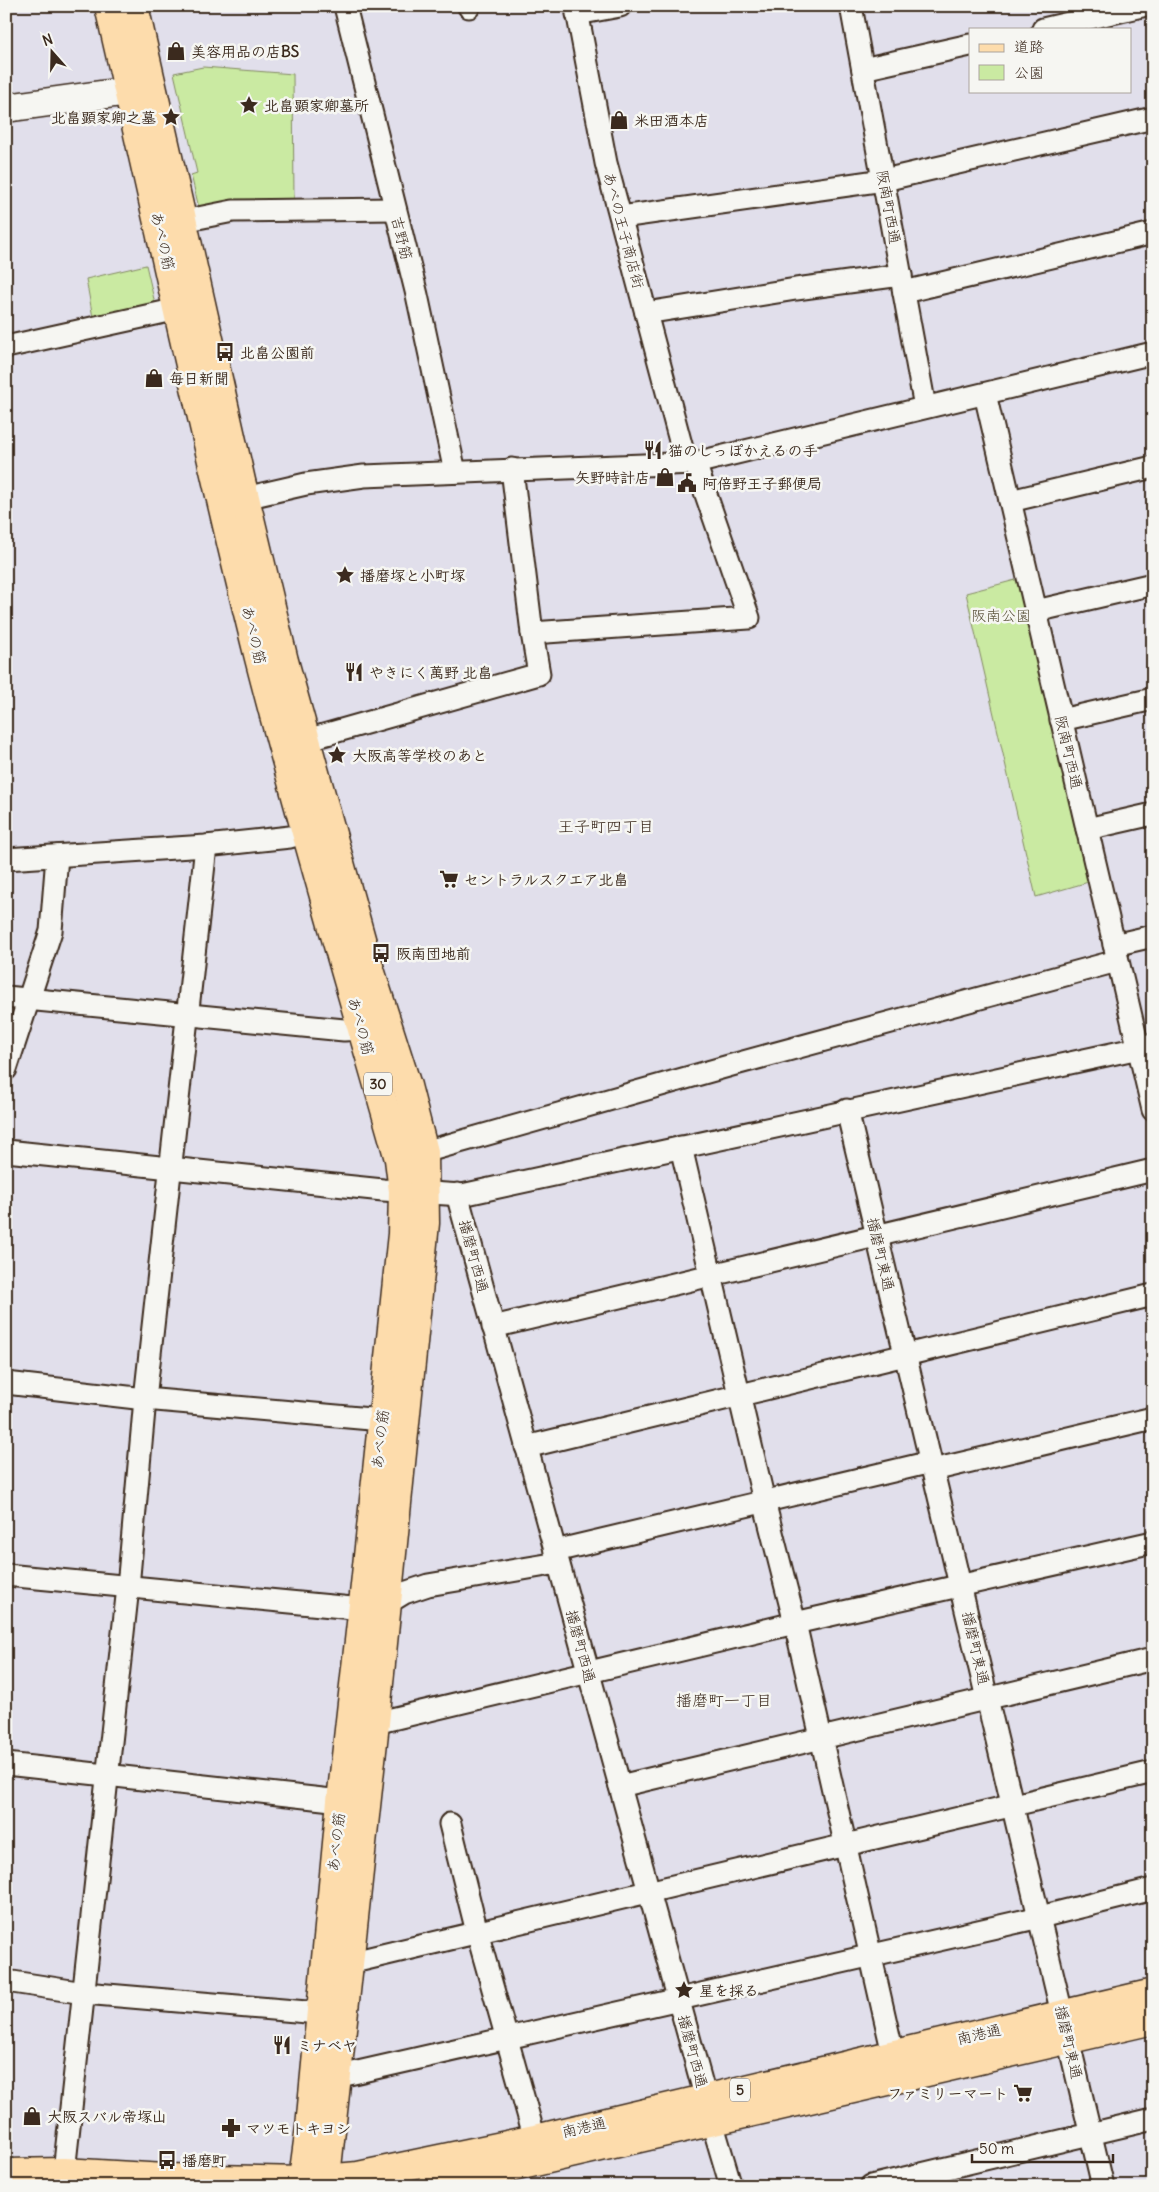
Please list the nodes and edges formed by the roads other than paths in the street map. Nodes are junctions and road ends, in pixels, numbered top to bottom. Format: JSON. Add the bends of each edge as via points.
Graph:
{"nodes":[{"id":1,"x":109,"y":6,"type":"edge"},
{"id":2,"x":134,"y":6,"type":"edge"},
{"id":3,"x":345,"y":6,"type":"edge"},
{"id":4,"x":620,"y":6,"type":"edge"},
{"id":5,"x":851,"y":6,"type":"edge"},
{"id":6,"x":1142,"y":6,"type":"edge"},
{"id":7,"x":576,"y":10,"type":"edge"},
{"id":8,"x":1054,"y":20,"type":"edge"},
{"id":9,"x":969,"y":45,"type":"edge"},
{"id":10,"x":863,"y":69,"type":"junction"},
{"id":11,"x":140,"y":90,"type":"junction"},
{"id":12,"x":6,"y":108,"type":"edge"},
{"id":13,"x":1153,"y":118,"type":"edge"},
{"id":14,"x":884,"y":180,"type":"junction"},
{"id":15,"x":395,"y":209,"type":"junction"},
{"id":16,"x":620,"y":217,"type":"junction"},
{"id":17,"x":183,"y":221,"type":"junction"},
{"id":18,"x":1153,"y":233,"type":"edge"},
{"id":19,"x":903,"y":284,"type":"junction"},
{"id":20,"x":178,"y":309,"type":"junction"},
{"id":21,"x":646,"y":313,"type":"junction"},
{"id":22,"x":6,"y":348,"type":"edge"},
{"id":23,"x":1153,"y":353,"type":"edge"},
{"id":24,"x":985,"y":394,"type":"junction"},
{"id":25,"x":925,"y":407,"type":"junction"},
{"id":26,"x":689,"y":457,"type":"junction"},
{"id":27,"x":1153,"y":467,"type":"edge"},
{"id":28,"x":512,"y":469,"type":"junction"},
{"id":29,"x":455,"y":472,"type":"junction"},
{"id":30,"x":243,"y":498,"type":"junction"},
{"id":31,"x":1010,"y":501,"type":"junction"},
{"id":32,"x":1153,"y":584,"type":"edge"},
{"id":33,"x":1036,"y":611,"type":"junction"},
{"id":34,"x":532,"y":633,"type":"junction"},
{"id":35,"x":1153,"y":699,"type":"edge"},
{"id":36,"x":1061,"y":720,"type":"junction"},
{"id":37,"x":306,"y":740,"type":"junction"},
{"id":38,"x":1153,"y":814,"type":"edge"},
{"id":39,"x":1086,"y":829,"type":"junction"},
{"id":40,"x":318,"y":830,"type":"junction"},
{"id":41,"x":206,"y":846,"type":"junction"},
{"id":42,"x":57,"y":856,"type":"junction"},
{"id":43,"x":6,"y":859,"type":"edge"},
{"id":44,"x":1153,"y":936,"type":"edge"},
{"id":45,"x":1116,"y":953,"type":"junction"},
{"id":46,"x":6,"y":997,"type":"edge"},
{"id":47,"x":28,"y":1000,"type":"junction"},
{"id":48,"x":189,"y":1015,"type":"junction"},
{"id":49,"x":362,"y":1029,"type":"junction"},
{"id":50,"x":1145,"y":1046,"type":"edge"},
{"id":51,"x":6,"y":1069,"type":"edge"},
{"id":52,"x":847,"y":1110,"type":"junction"},
{"id":53,"x":1153,"y":1110,"type":"edge"},
{"id":54,"x":681,"y":1147,"type":"junction"},
{"id":55,"x":6,"y":1151,"type":"edge"},
{"id":56,"x":424,"y":1152,"type":"junction"},
{"id":57,"x":171,"y":1167,"type":"junction"},
{"id":58,"x":1153,"y":1170,"type":"edge"},
{"id":59,"x":414,"y":1192,"type":"junction"},
{"id":60,"x":457,"y":1194,"type":"junction"},
{"id":61,"x":877,"y":1236,"type":"junction"},
{"id":62,"x":711,"y":1275,"type":"junction"},
{"id":63,"x":1153,"y":1295,"type":"edge"},
{"id":64,"x":493,"y":1327,"type":"junction"},
{"id":65,"x":906,"y":1355,"type":"junction"},
{"id":66,"x":6,"y":1383,"type":"edge"},
{"id":67,"x":739,"y":1396,"type":"junction"},
{"id":68,"x":145,"y":1399,"type":"junction"},
{"id":69,"x":1153,"y":1418,"type":"edge"},
{"id":70,"x":382,"y":1420,"type":"junction"},
{"id":71,"x":526,"y":1447,"type":"junction"},
{"id":72,"x":932,"y":1466,"type":"junction"},
{"id":73,"x":764,"y":1501,"type":"junction"},
{"id":74,"x":1153,"y":1542,"type":"edge"},
{"id":75,"x":557,"y":1557,"type":"junction"},
{"id":76,"x":6,"y":1575,"type":"edge"},
{"id":77,"x":961,"y":1586,"type":"junction"},
{"id":78,"x":128,"y":1587,"type":"junction"},
{"id":79,"x":374,"y":1606,"type":"junction"},
{"id":80,"x":795,"y":1623,"type":"junction"},
{"id":81,"x":1153,"y":1659,"type":"edge"},
{"id":82,"x":588,"y":1672,"type":"junction"},
{"id":83,"x":988,"y":1698,"type":"junction"},
{"id":84,"x":375,"y":1723,"type":"junction"},
{"id":85,"x":820,"y":1738,"type":"junction"},
{"id":86,"x":6,"y":1764,"type":"edge"},
{"id":87,"x":1153,"y":1772,"type":"edge"},
{"id":88,"x":106,"y":1775,"type":"junction"},
{"id":89,"x":620,"y":1786,"type":"junction"},
{"id":90,"x":341,"y":1801,"type":"junction"},
{"id":91,"x":1014,"y":1805,"type":"junction"},
{"id":92,"x":450,"y":1824,"type":"dead end"},
{"id":93,"x":846,"y":1845,"type":"junction"},
{"id":94,"x":1153,"y":1889,"type":"edge"},
{"id":95,"x":649,"y":1892,"type":"junction"},
{"id":96,"x":1040,"y":1917,"type":"junction"},
{"id":97,"x":477,"y":1932,"type":"junction"},
{"id":98,"x":870,"y":1954,"type":"junction"},
{"id":99,"x":349,"y":1963,"type":"junction"},
{"id":100,"x":6,"y":1981,"type":"edge"},
{"id":101,"x":84,"y":1992,"type":"junction"},
{"id":102,"x":1153,"y":1993,"type":"edge"},
{"id":103,"x":679,"y":2000,"type":"junction"},
{"id":104,"x":319,"y":2013,"type":"junction"},
{"id":105,"x":1153,"y":2020,"type":"edge"},
{"id":106,"x":1065,"y":2027,"type":"junction"},
{"id":107,"x":507,"y":2037,"type":"junction"},
{"id":108,"x":892,"y":2054,"type":"junction"},
{"id":109,"x":336,"y":2077,"type":"junction"},
{"id":110,"x":709,"y":2110,"type":"junction"},
{"id":111,"x":1153,"y":2119,"type":"edge"},
{"id":112,"x":1090,"y":2133,"type":"junction"},
{"id":113,"x":535,"y":2139,"type":"junction"},
{"id":114,"x":64,"y":2172,"type":"junction"},
{"id":115,"x":6,"y":2173,"type":"edge"},
{"id":116,"x":314,"y":2183,"type":"edge"},
{"id":117,"x":430,"y":2186,"type":"edge"},
{"id":118,"x":731,"y":2186,"type":"edge"},
{"id":119,"x":872,"y":2186,"type":"edge"},
{"id":120,"x":1103,"y":2186,"type":"edge"}],
"edges":[{"from":1,"to":11,"type":"main road","name":"あべの筋","number":"30"},
{"from":2,"to":11,"type":"main road","name":"あべの筋","number":"30"},
{"from":3,"to":15,"type":"street","name":"吉野筋"},
{"from":4,"to":7,"type":"street"},
{"from":5,"to":10,"type":"street","name":"阪南町西通"},
{"from":6,"to":8,"type":"street"},
{"from":7,"to":16,"type":"street","name":"あべの王子商店街","via":[[602,145]]},
{"from":9,"to":10,"type":"street"},
{"from":10,"to":14,"type":"street","name":"阪南町西通"},
{"from":11,"to":12,"type":"street"},
{"from":11,"to":17,"type":"main road","name":"あべの筋","number":"30"},
{"from":11,"to":20,"type":"main road","name":"あべの筋","number":"30"},
{"from":13,"to":14,"type":"street"},
{"from":14,"to":16,"type":"street"},
{"from":14,"to":19,"type":"street","name":"阪南町西通"},
{"from":15,"to":17,"type":"street","via":[[233,211]]},
{"from":15,"to":29,"type":"street","name":"吉野筋"},
{"from":16,"to":21,"type":"street","name":"あべの王子商店街"},
{"from":17,"to":30,"type":"main road","name":"あべの筋","number":"30"},
{"from":18,"to":19,"type":"street"},
{"from":19,"to":21,"type":"street","via":[[796,289]]},
{"from":19,"to":25,"type":"street","name":"阪南町西通"},
{"from":20,"to":22,"type":"street"},
{"from":20,"to":30,"type":"main road","name":"あべの筋","number":"30"},
{"from":21,"to":26,"type":"street","name":"あべの王子商店街"},
{"from":23,"to":24,"type":"street"},
{"from":24,"to":25,"type":"street"},
{"from":24,"to":31,"type":"street","name":"阪南町西通"},
{"from":25,"to":26,"type":"street"},
{"from":26,"to":28,"type":"street"},
{"from":26,"to":34,"type":"street","name":"あべの王子商店街","via":[[749,618]]},
{"from":27,"to":31,"type":"street"},
{"from":28,"to":29,"type":"street"},
{"from":28,"to":34,"type":"street"},
{"from":29,"to":30,"type":"street","via":[[364,476],[306,484]]},
{"from":30,"to":37,"type":"main road","name":"あべの筋","number":"30"},
{"from":30,"to":40,"type":"main road","name":"あべの筋","number":"30","via":[[260,659]]},
{"from":31,"to":33,"type":"street","name":"阪南町西通"},
{"from":32,"to":33,"type":"street"},
{"from":33,"to":36,"type":"street","name":"阪南町西通"},
{"from":34,"to":37,"type":"street","via":[[539,674]]},
{"from":35,"to":36,"type":"street"},
{"from":36,"to":39,"type":"street","name":"阪南町西通"},
{"from":37,"to":40,"type":"main road","name":"あべの筋","number":"30"},
{"from":38,"to":39,"type":"street"},
{"from":39,"to":45,"type":"street","name":"阪南町西通"},
{"from":40,"to":41,"type":"street"},
{"from":40,"to":49,"type":"main road","name":"あべの筋","number":"30"},
{"from":40,"to":56,"type":"main road","name":"あべの筋","number":"30","via":[[366,957],[407,1086]]},
{"from":41,"to":42,"type":"street"},
{"from":41,"to":48,"type":"street"},
{"from":42,"to":43,"type":"street"},
{"from":42,"to":47,"type":"street","via":[[51,931]]},
{"from":44,"to":45,"type":"street"},
{"from":45,"to":50,"type":"street","name":"阪南町西通"},
{"from":45,"to":56,"type":"street"},
{"from":46,"to":47,"type":"street"},
{"from":47,"to":48,"type":"street"},
{"from":47,"to":51,"type":"street"},
{"from":48,"to":49,"type":"street"},
{"from":48,"to":57,"type":"street"},
{"from":49,"to":59,"type":"main road","name":"あべの筋","number":"30","via":[[399,1159]]},
{"from":50,"to":52,"type":"street"},
{"from":50,"to":53,"type":"street","name":"阪南町西通"},
{"from":52,"to":54,"type":"street"},
{"from":52,"to":61,"type":"street","name":"播磨町東通"},
{"from":54,"to":60,"type":"street"},
{"from":54,"to":62,"type":"street"},
{"from":55,"to":57,"type":"street"},
{"from":56,"to":59,"type":"main road","name":"あべの筋","number":"30"},
{"from":57,"to":59,"type":"street"},
{"from":57,"to":68,"type":"street"},
{"from":58,"to":61,"type":"street"},
{"from":59,"to":60,"type":"street"},
{"from":59,"to":70,"type":"main road","name":"あべの筋","number":"30","via":[[402,1234]]},
{"from":59,"to":79,"type":"main road","name":"あべの筋","number":"30","via":[[425,1223]]},
{"from":60,"to":64,"type":"street","name":"播磨町西通"},
{"from":61,"to":62,"type":"street"},
{"from":61,"to":65,"type":"street","name":"播磨町東通"},
{"from":62,"to":64,"type":"street"},
{"from":62,"to":67,"type":"street"},
{"from":63,"to":65,"type":"street"},
{"from":64,"to":71,"type":"street","name":"播磨町西通"},
{"from":65,"to":67,"type":"street"},
{"from":65,"to":72,"type":"street","name":"播磨町東通"},
{"from":66,"to":68,"type":"street"},
{"from":67,"to":71,"type":"street"},
{"from":67,"to":73,"type":"street"},
{"from":68,"to":70,"type":"street"},
{"from":68,"to":78,"type":"street"},
{"from":69,"to":72,"type":"street"},
{"from":70,"to":79,"type":"main road","name":"あべの筋","number":"30"},
{"from":71,"to":75,"type":"street","name":"播磨町西通"},
{"from":72,"to":73,"type":"street"},
{"from":72,"to":77,"type":"street","name":"播磨町東通"},
{"from":73,"to":75,"type":"street"},
{"from":73,"to":80,"type":"street"},
{"from":74,"to":77,"type":"street"},
{"from":75,"to":79,"type":"street","via":[[428,1585]]},
{"from":75,"to":82,"type":"street","name":"播磨町西通"},
{"from":76,"to":78,"type":"street"},
{"from":77,"to":80,"type":"street"},
{"from":77,"to":83,"type":"street","name":"播磨町東通"},
{"from":78,"to":79,"type":"street"},
{"from":78,"to":88,"type":"street"},
{"from":79,"to":84,"type":"main road","name":"あべの筋","number":"30"},
{"from":79,"to":90,"type":"main road","name":"あべの筋","number":"30"},
{"from":80,"to":82,"type":"street"},
{"from":80,"to":85,"type":"street"},
{"from":81,"to":83,"type":"street"},
{"from":82,"to":84,"type":"street"},
{"from":82,"to":89,"type":"street","name":"播磨町西通"},
{"from":83,"to":85,"type":"street"},
{"from":83,"to":91,"type":"street","name":"播磨町東通"},
{"from":84,"to":99,"type":"main road","name":"あべの筋","number":"30"},
{"from":85,"to":89,"type":"street"},
{"from":85,"to":93,"type":"street"},
{"from":86,"to":88,"type":"street"},
{"from":87,"to":91,"type":"street"},
{"from":88,"to":90,"type":"street"},
{"from":88,"to":101,"type":"street"},
{"from":89,"to":95,"type":"street","name":"播磨町西通"},
{"from":90,"to":104,"type":"main road","name":"あべの筋","number":"30"},
{"from":91,"to":93,"type":"street"},
{"from":91,"to":96,"type":"street","name":"播磨町東通"},
{"from":92,"to":97,"type":"street"},
{"from":93,"to":95,"type":"street"},
{"from":93,"to":98,"type":"street"},
{"from":94,"to":96,"type":"street"},
{"from":95,"to":97,"type":"street"},
{"from":95,"to":103,"type":"street","name":"播磨町西通"},
{"from":96,"to":98,"type":"street"},
{"from":96,"to":106,"type":"street","name":"播磨町東通"},
{"from":97,"to":99,"type":"street"},
{"from":97,"to":107,"type":"street"},
{"from":98,"to":103,"type":"street"},
{"from":98,"to":108,"type":"street"},
{"from":99,"to":109,"type":"main road","name":"あべの筋","number":"30"},
{"from":100,"to":101,"type":"street"},
{"from":101,"to":104,"type":"street"},
{"from":101,"to":114,"type":"street"},
{"from":102,"to":106,"type":"main road","name":"南港通","number":"5"},
{"from":103,"to":107,"type":"street"},
{"from":103,"to":110,"type":"street","name":"播磨町西通"},
{"from":104,"to":116,"type":"main road","name":"あべの筋","number":"30","via":[[310,2127]]},
{"from":105,"to":106,"type":"main road","name":"南港通","number":"5"},
{"from":106,"to":108,"type":"main road","name":"南港通","number":"5"},
{"from":106,"to":110,"type":"main road","name":"南港通","number":"5"},
{"from":106,"to":112,"type":"street","name":"播磨町東通"},
{"from":107,"to":109,"type":"street"},
{"from":107,"to":113,"type":"street"},
{"from":108,"to":110,"type":"main road","name":"南港通","number":"5"},
{"from":109,"to":116,"type":"main road","name":"あべの筋","number":"30"},
{"from":110,"to":113,"type":"main road","name":"南港通","number":"5"},
{"from":110,"to":117,"type":"main road","name":"南港通","number":"5"},
{"from":110,"to":118,"type":"street","name":"播磨町西通"},
{"from":111,"to":112,"type":"street"},
{"from":112,"to":119,"type":"street"},
{"from":112,"to":120,"type":"street","name":"播磨町東通"},
{"from":113,"to":116,"type":"main road","name":"南港通","number":"5"},
{"from":114,"to":115,"type":"main road","name":"南港通","number":"5"},
{"from":114,"to":116,"type":"main road","name":"南港通","number":"5"}]}
